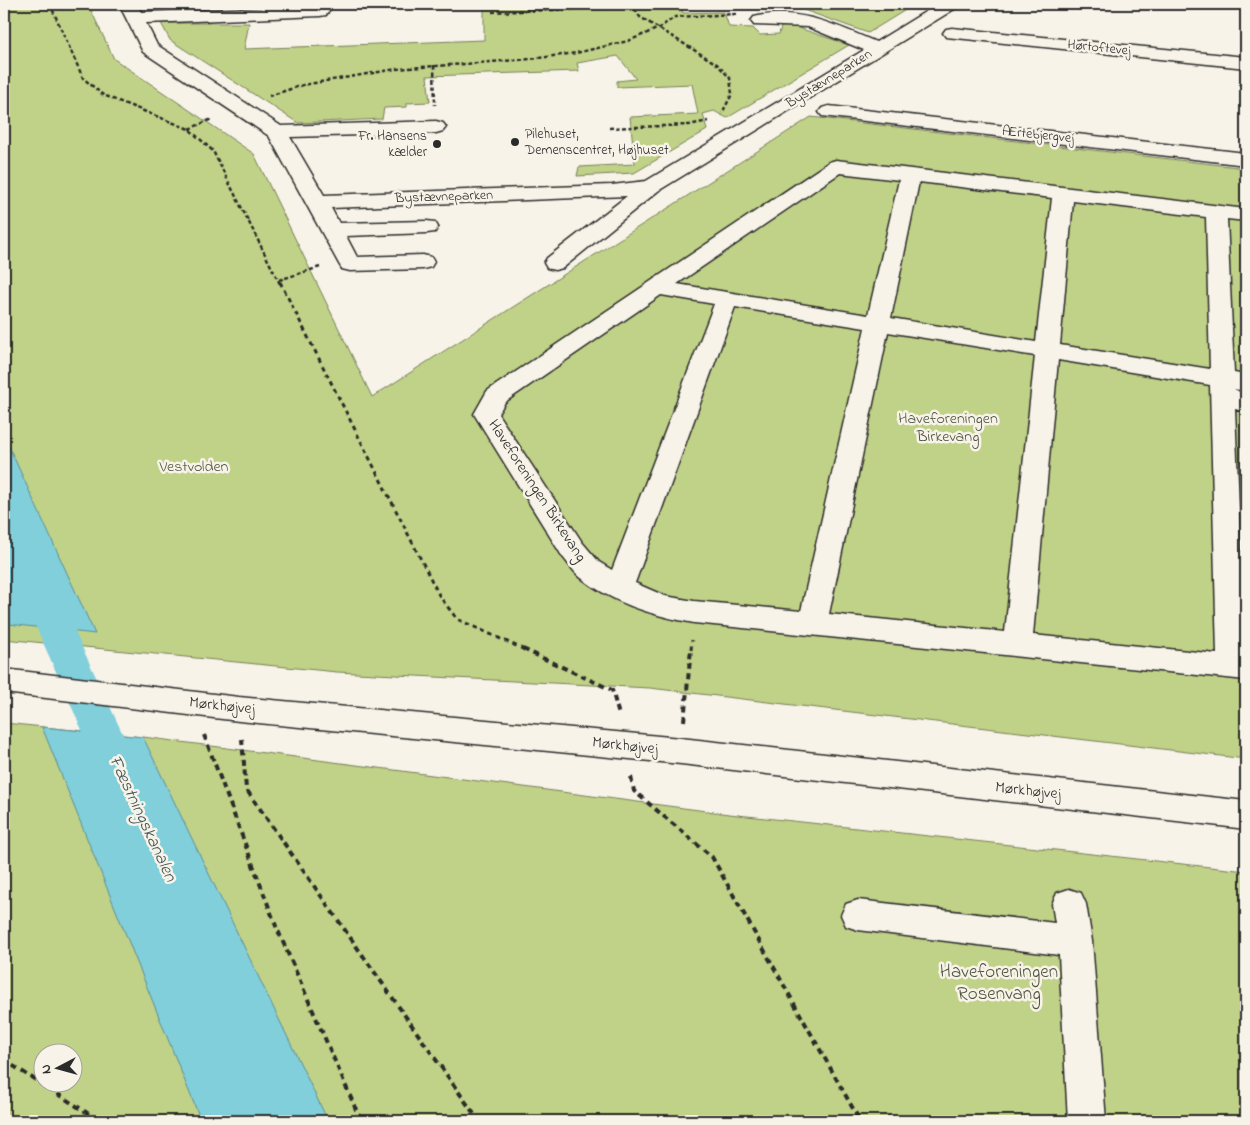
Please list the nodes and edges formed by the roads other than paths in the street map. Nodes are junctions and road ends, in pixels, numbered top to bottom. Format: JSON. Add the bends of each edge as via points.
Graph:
{"nodes":[{"id":1,"x":950,"y":4,"type":"edge"},
{"id":2,"x":131,"y":11,"type":"edge"},
{"id":3,"x":320,"y":11,"type":"dead end"},
{"id":4,"x":760,"y":21,"type":"road end"},
{"id":5,"x":952,"y":33,"type":"dead end"},
{"id":6,"x":878,"y":49,"type":"junction"},
{"id":7,"x":1246,"y":63,"type":"edge"},
{"id":8,"x":829,"y":112,"type":"dead end"},
{"id":9,"x":436,"y":127,"type":"road end"},
{"id":10,"x":277,"y":132,"type":"junction"},
{"id":11,"x":1246,"y":159,"type":"edge"},
{"id":12,"x":910,"y":175,"type":"junction"},
{"id":13,"x":651,"y":187,"type":"junction"},
{"id":14,"x":1063,"y":193,"type":"junction"},
{"id":15,"x":317,"y":202,"type":"junction"},
{"id":16,"x":1216,"y":211,"type":"junction"},
{"id":17,"x":1246,"y":215,"type":"edge"},
{"id":18,"x":426,"y":227,"type":"dead end"},
{"id":19,"x":333,"y":230,"type":"junction"},
{"id":20,"x":423,"y":262,"type":"dead end"},
{"id":21,"x":555,"y":263,"type":"dead end"},
{"id":22,"x":659,"y":288,"type":"junction"},
{"id":23,"x":727,"y":299,"type":"junction"},
{"id":24,"x":878,"y":323,"type":"junction"},
{"id":25,"x":1047,"y":351,"type":"junction"},
{"id":26,"x":1246,"y":383,"type":"edge"},
{"id":27,"x":1222,"y":387,"type":"junction"},
{"id":28,"x":1246,"y":404,"type":"edge"},
{"id":29,"x":618,"y":588,"type":"junction"},
{"id":30,"x":813,"y":623,"type":"junction"},
{"id":31,"x":1018,"y":645,"type":"junction"},
{"id":32,"x":1239,"y":668,"type":"edge"},
{"id":33,"x":4,"y":681,"type":"edge"},
{"id":34,"x":1246,"y":815,"type":"edge"},
{"id":35,"x":1069,"y":904,"type":"dead end"},
{"id":36,"x":858,"y":916,"type":"dead end"},
{"id":37,"x":1075,"y":941,"type":"junction"},
{"id":38,"x":1087,"y":1121,"type":"edge"}],
"edges":[{"from":1,"to":6,"type":"street","name":"Bystævneparken"},
{"from":2,"to":3,"type":"street"},
{"from":2,"to":10,"type":"street","via":[[149,48]]},
{"from":4,"to":6,"type":"street","name":"Bystævneparken","via":[[812,22]]},
{"from":5,"to":7,"type":"street","name":"Hørtoftevej"},
{"from":6,"to":13,"type":"street","name":"Bystævneparken"},
{"from":8,"to":11,"type":"street","name":"Ærtebjergvej"},
{"from":9,"to":10,"type":"street"},
{"from":10,"to":15,"type":"street"},
{"from":12,"to":14,"type":"street","name":"Haveforeningen Birkevang"},
{"from":12,"to":22,"type":"street","name":"Haveforeningen Birkevang","via":[[836,166]]},
{"from":12,"to":24,"type":"street"},
{"from":13,"to":15,"type":"street","name":"Bystævneparken"},
{"from":13,"to":21,"type":"street","name":"Bystævneparken"},
{"from":14,"to":16,"type":"street","name":"Haveforeningen Birkevang"},
{"from":14,"to":25,"type":"street"},
{"from":15,"to":19,"type":"street"},
{"from":16,"to":17,"type":"street","name":"Haveforeningen Birkevang"},
{"from":16,"to":27,"type":"street","name":"Haveforeningen Birkevang"},
{"from":18,"to":19,"type":"street"},
{"from":19,"to":20,"type":"street","via":[[350,264]]},
{"from":22,"to":23,"type":"street"},
{"from":22,"to":29,"type":"street","name":"Haveforeningen Birkevang","via":[[496,397],[486,414],[572,549],[589,569]]},
{"from":23,"to":24,"type":"street"},
{"from":23,"to":29,"type":"street"},
{"from":24,"to":25,"type":"street"},
{"from":24,"to":30,"type":"street"},
{"from":25,"to":27,"type":"street"},
{"from":25,"to":31,"type":"street"},
{"from":26,"to":27,"type":"street"},
{"from":27,"to":28,"type":"street"},
{"from":27,"to":32,"type":"street","name":"Haveforeningen Birkevang"},
{"from":29,"to":30,"type":"street","name":"Haveforeningen Birkevang","via":[[660,606]]},
{"from":30,"to":31,"type":"street","name":"Haveforeningen Birkevang"},
{"from":31,"to":32,"type":"street","name":"Haveforeningen Birkevang"},
{"from":33,"to":34,"type":"street","name":"Mørkhøjvej","via":[[239,708],[681,751]]},
{"from":35,"to":37,"type":"street"},
{"from":36,"to":37,"type":"street"},
{"from":37,"to":38,"type":"street"}]}
